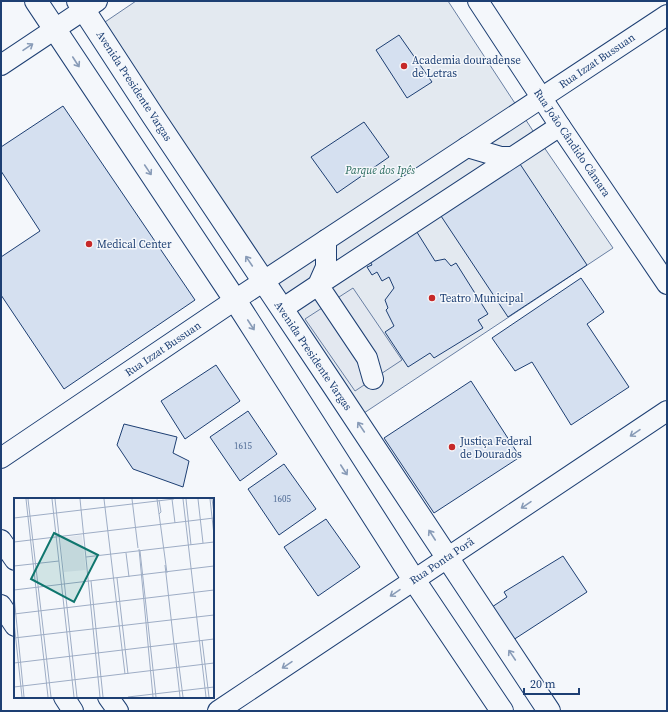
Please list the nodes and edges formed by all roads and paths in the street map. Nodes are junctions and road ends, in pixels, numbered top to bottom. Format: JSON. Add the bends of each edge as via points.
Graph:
{"nodes":[{"id":1,"x":36,"y":1,"type":"edge"},
{"id":2,"x":478,"y":1,"type":"edge"},
{"id":3,"x":86,"y":4,"type":"edge"},
{"id":4,"x":667,"y":15,"type":"edge"},
{"id":5,"x":54,"y":29,"type":"junction"},
{"id":6,"x":1,"y":65,"type":"edge"},
{"id":7,"x":542,"y":98,"type":"junction"},
{"id":8,"x":560,"y":126,"type":"junction"},
{"id":9,"x":467,"y":147,"type":"junction"},
{"id":10,"x":512,"y":156,"type":"junction"},
{"id":11,"x":326,"y":240,"type":"junction"},
{"id":12,"x":263,"y":281,"type":"junction"},
{"id":13,"x":667,"y":284,"type":"edge"},
{"id":14,"x":318,"y":285,"type":"junction"},
{"id":15,"x":235,"y":300,"type":"junction"},
{"id":16,"x":282,"y":309,"type":"junction"},
{"id":17,"x":373,"y":379,"type":"dead end"},
{"id":18,"x":667,"y":411,"type":"edge"},
{"id":19,"x":1,"y":458,"type":"edge"},
{"id":20,"x":1,"y":540,"type":"edge"},
{"id":21,"x":446,"y":558,"type":"junction"},
{"id":22,"x":14,"y":559,"type":"edge"},
{"id":23,"x":414,"y":580,"type":"junction"},
{"id":24,"x":1,"y":605,"type":"edge"},
{"id":25,"x":14,"y":624,"type":"edge"},
{"id":26,"x":65,"y":698,"type":"edge"},
{"id":27,"x":109,"y":698,"type":"edge"},
{"id":28,"x":73,"y":711,"type":"edge"},
{"id":29,"x":118,"y":711,"type":"edge"},
{"id":30,"x":218,"y":711,"type":"edge"},
{"id":31,"x":502,"y":711,"type":"edge"},
{"id":32,"x":549,"y":711,"type":"edge"}],
"edges":[{"from":1,"to":5,"type":"main road"},
{"from":2,"to":7,"type":"street","name":"Rua João Cândido Câmara"},
{"from":3,"to":5,"type":"street"},
{"from":12,"to":3,"type":"main road","name":"Avenida Presidente Vargas","one_way":true,"via":[[149,110]]},
{"from":4,"to":7,"type":"street","name":"Rua Izzat Bussuan"},
{"from":6,"to":5,"type":"street","one_way":true},
{"from":5,"to":15,"type":"main road","one_way":true},
{"from":7,"to":8,"type":"street","name":"Rua João Cândido Câmara"},
{"from":7,"to":9,"type":"street","name":"Rua Izzat Bussuan"},
{"from":8,"to":10,"type":"street"},
{"from":8,"to":13,"type":"street","name":"Rua João Cândido Câmara"},
{"from":9,"to":10,"type":"street","via":[[501,157]]},
{"from":9,"to":11,"type":"street","name":"Rua Izzat Bussuan"},
{"from":10,"to":14,"type":"street"},
{"from":11,"to":12,"type":"street","name":"Rua Izzat Bussuan"},
{"from":11,"to":14,"type":"street","via":[[326,268]]},
{"from":12,"to":15,"type":"street","name":"Rua Izzat Bussuan"},
{"from":12,"to":16,"type":"main road","name":"Avenida Presidente Vargas"},
{"from":14,"to":16,"type":"street"},
{"from":14,"to":17,"type":"street","via":[[367,358]]},
{"from":15,"to":19,"type":"street","name":"Rua Izzat Bussuan"},
{"from":15,"to":23,"type":"main road","one_way":true},
{"from":21,"to":16,"type":"main road","name":"Avenida Presidente Vargas","one_way":true},
{"from":18,"to":21,"type":"street","name":"Rua Ponta Porã","one_way":true},
{"from":20,"to":22,"type":"street"},
{"from":21,"to":23,"type":"street","name":"Rua Ponta Porã"},
{"from":32,"to":21,"type":"main road","name":"Avenida Presidente Vargas","one_way":true},
{"from":23,"to":30,"type":"street","name":"Rua Ponta Porã","one_way":true},
{"from":23,"to":31,"type":"main road"},
{"from":24,"to":25,"type":"street"},
{"from":26,"to":28,"type":"street"},
{"from":27,"to":29,"type":"street"}]}
